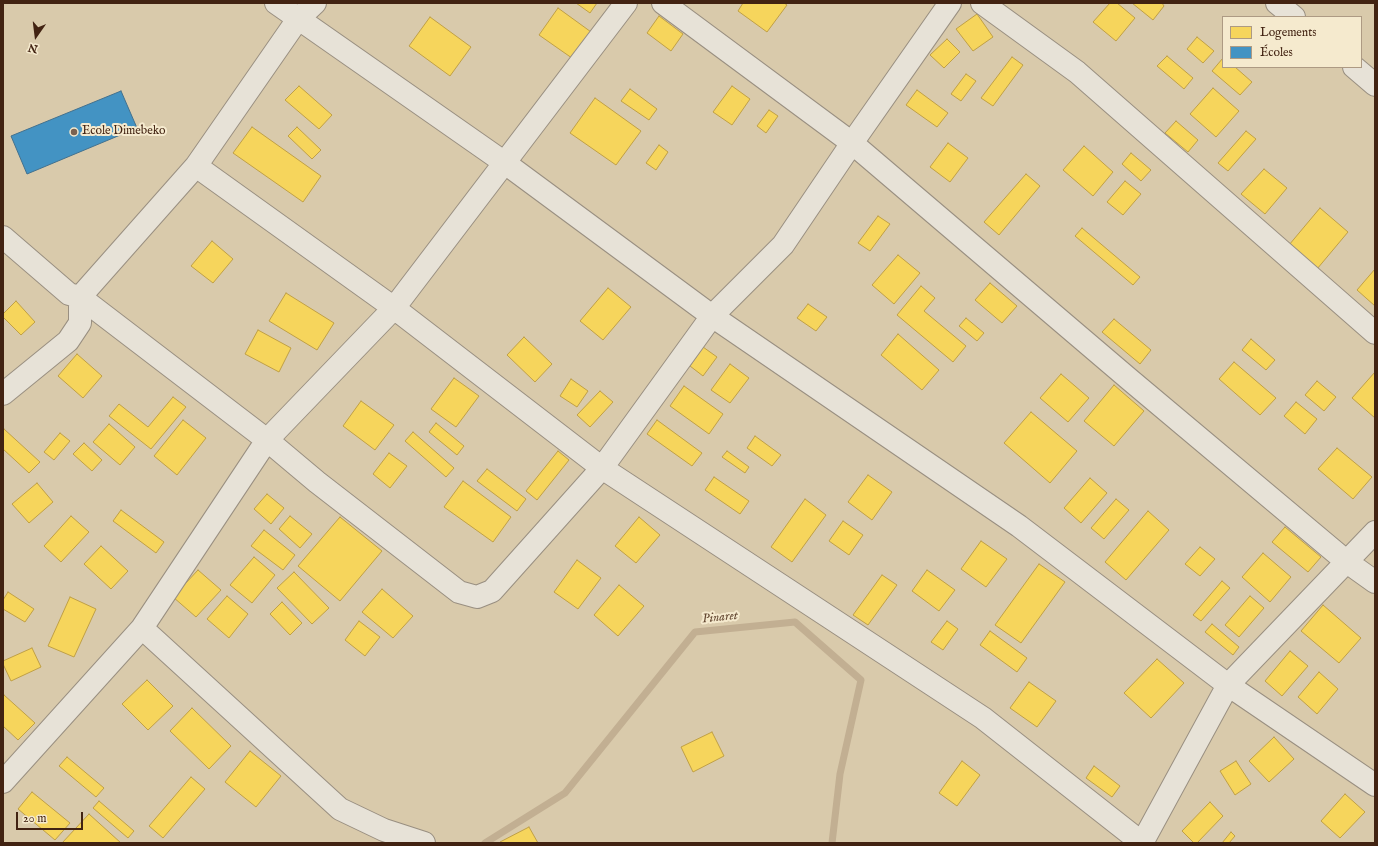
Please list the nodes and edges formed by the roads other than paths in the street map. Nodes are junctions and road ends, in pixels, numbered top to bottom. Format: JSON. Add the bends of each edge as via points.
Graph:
{"nodes":[{"id":1,"x":276,"y":3,"type":"edge"},
{"id":2,"x":315,"y":3,"type":"edge"},
{"id":3,"x":626,"y":3,"type":"edge"},
{"id":4,"x":663,"y":3,"type":"edge"},
{"id":5,"x":950,"y":3,"type":"edge"},
{"id":6,"x":982,"y":3,"type":"edge"},
{"id":7,"x":1277,"y":3,"type":"edge"},
{"id":8,"x":1293,"y":16,"type":"edge"},
{"id":9,"x":298,"y":19,"type":"junction"},
{"id":10,"x":1355,"y":68,"type":"edge"},
{"id":11,"x":1375,"y":85,"type":"edge"},
{"id":12,"x":852,"y":143,"type":"junction"},
{"id":13,"x":505,"y":163,"type":"junction"},
{"id":14,"x":196,"y":166,"type":"junction"},
{"id":15,"x":3,"y":237,"type":"edge"},
{"id":16,"x":80,"y":297,"type":"junction"},
{"id":17,"x":394,"y":308,"type":"junction"},
{"id":18,"x":712,"y":316,"type":"junction"},
{"id":19,"x":1375,"y":333,"type":"edge"},
{"id":20,"x":3,"y":394,"type":"edge"},
{"id":21,"x":267,"y":440,"type":"junction"},
{"id":22,"x":602,"y":468,"type":"junction"},
{"id":23,"x":1375,"y":532,"type":"edge"},
{"id":24,"x":1347,"y":562,"type":"junction"},
{"id":25,"x":1375,"y":582,"type":"edge"},
{"id":26,"x":142,"y":628,"type":"junction"},
{"id":27,"x":1228,"y":685,"type":"junction"},
{"id":28,"x":3,"y":782,"type":"edge"},
{"id":29,"x":1375,"y":785,"type":"edge"},
{"id":30,"x":424,"y":843,"type":"edge"}],
"edges":[{"from":1,"to":9,"type":"street"},
{"from":2,"to":9,"type":"street"},
{"from":3,"to":13,"type":"street"},
{"from":4,"to":12,"type":"street"},
{"from":5,"to":12,"type":"street"},
{"from":6,"to":19,"type":"street","via":[[1077,72]]},
{"from":7,"to":8,"type":"street"},
{"from":9,"to":13,"type":"street"},
{"from":9,"to":14,"type":"street"},
{"from":10,"to":11,"type":"street"},
{"from":12,"to":18,"type":"street","via":[[783,245]]},
{"from":12,"to":24,"type":"street"},
{"from":13,"to":17,"type":"street"},
{"from":13,"to":18,"type":"street"},
{"from":14,"to":16,"type":"street"},
{"from":14,"to":17,"type":"street"},
{"from":15,"to":16,"type":"street","via":[[69,294]]},
{"from":16,"to":20,"type":"street","via":[[80,323],[68,341]]},
{"from":16,"to":21,"type":"street"},
{"from":17,"to":21,"type":"street"},
{"from":17,"to":22,"type":"street"},
{"from":18,"to":22,"type":"street"},
{"from":18,"to":27,"type":"street","via":[[1019,526]]},
{"from":21,"to":22,"type":"street","via":[[459,592],[477,597],[492,591]]},
{"from":21,"to":26,"type":"street"},
{"from":22,"to":27,"type":"street","via":[[983,718],[1142,843]]},
{"from":23,"to":24,"type":"street"},
{"from":24,"to":25,"type":"street"},
{"from":24,"to":27,"type":"street"},
{"from":26,"to":28,"type":"street"},
{"from":26,"to":30,"type":"street","via":[[340,809],[384,830]]},
{"from":27,"to":29,"type":"street"}]}
